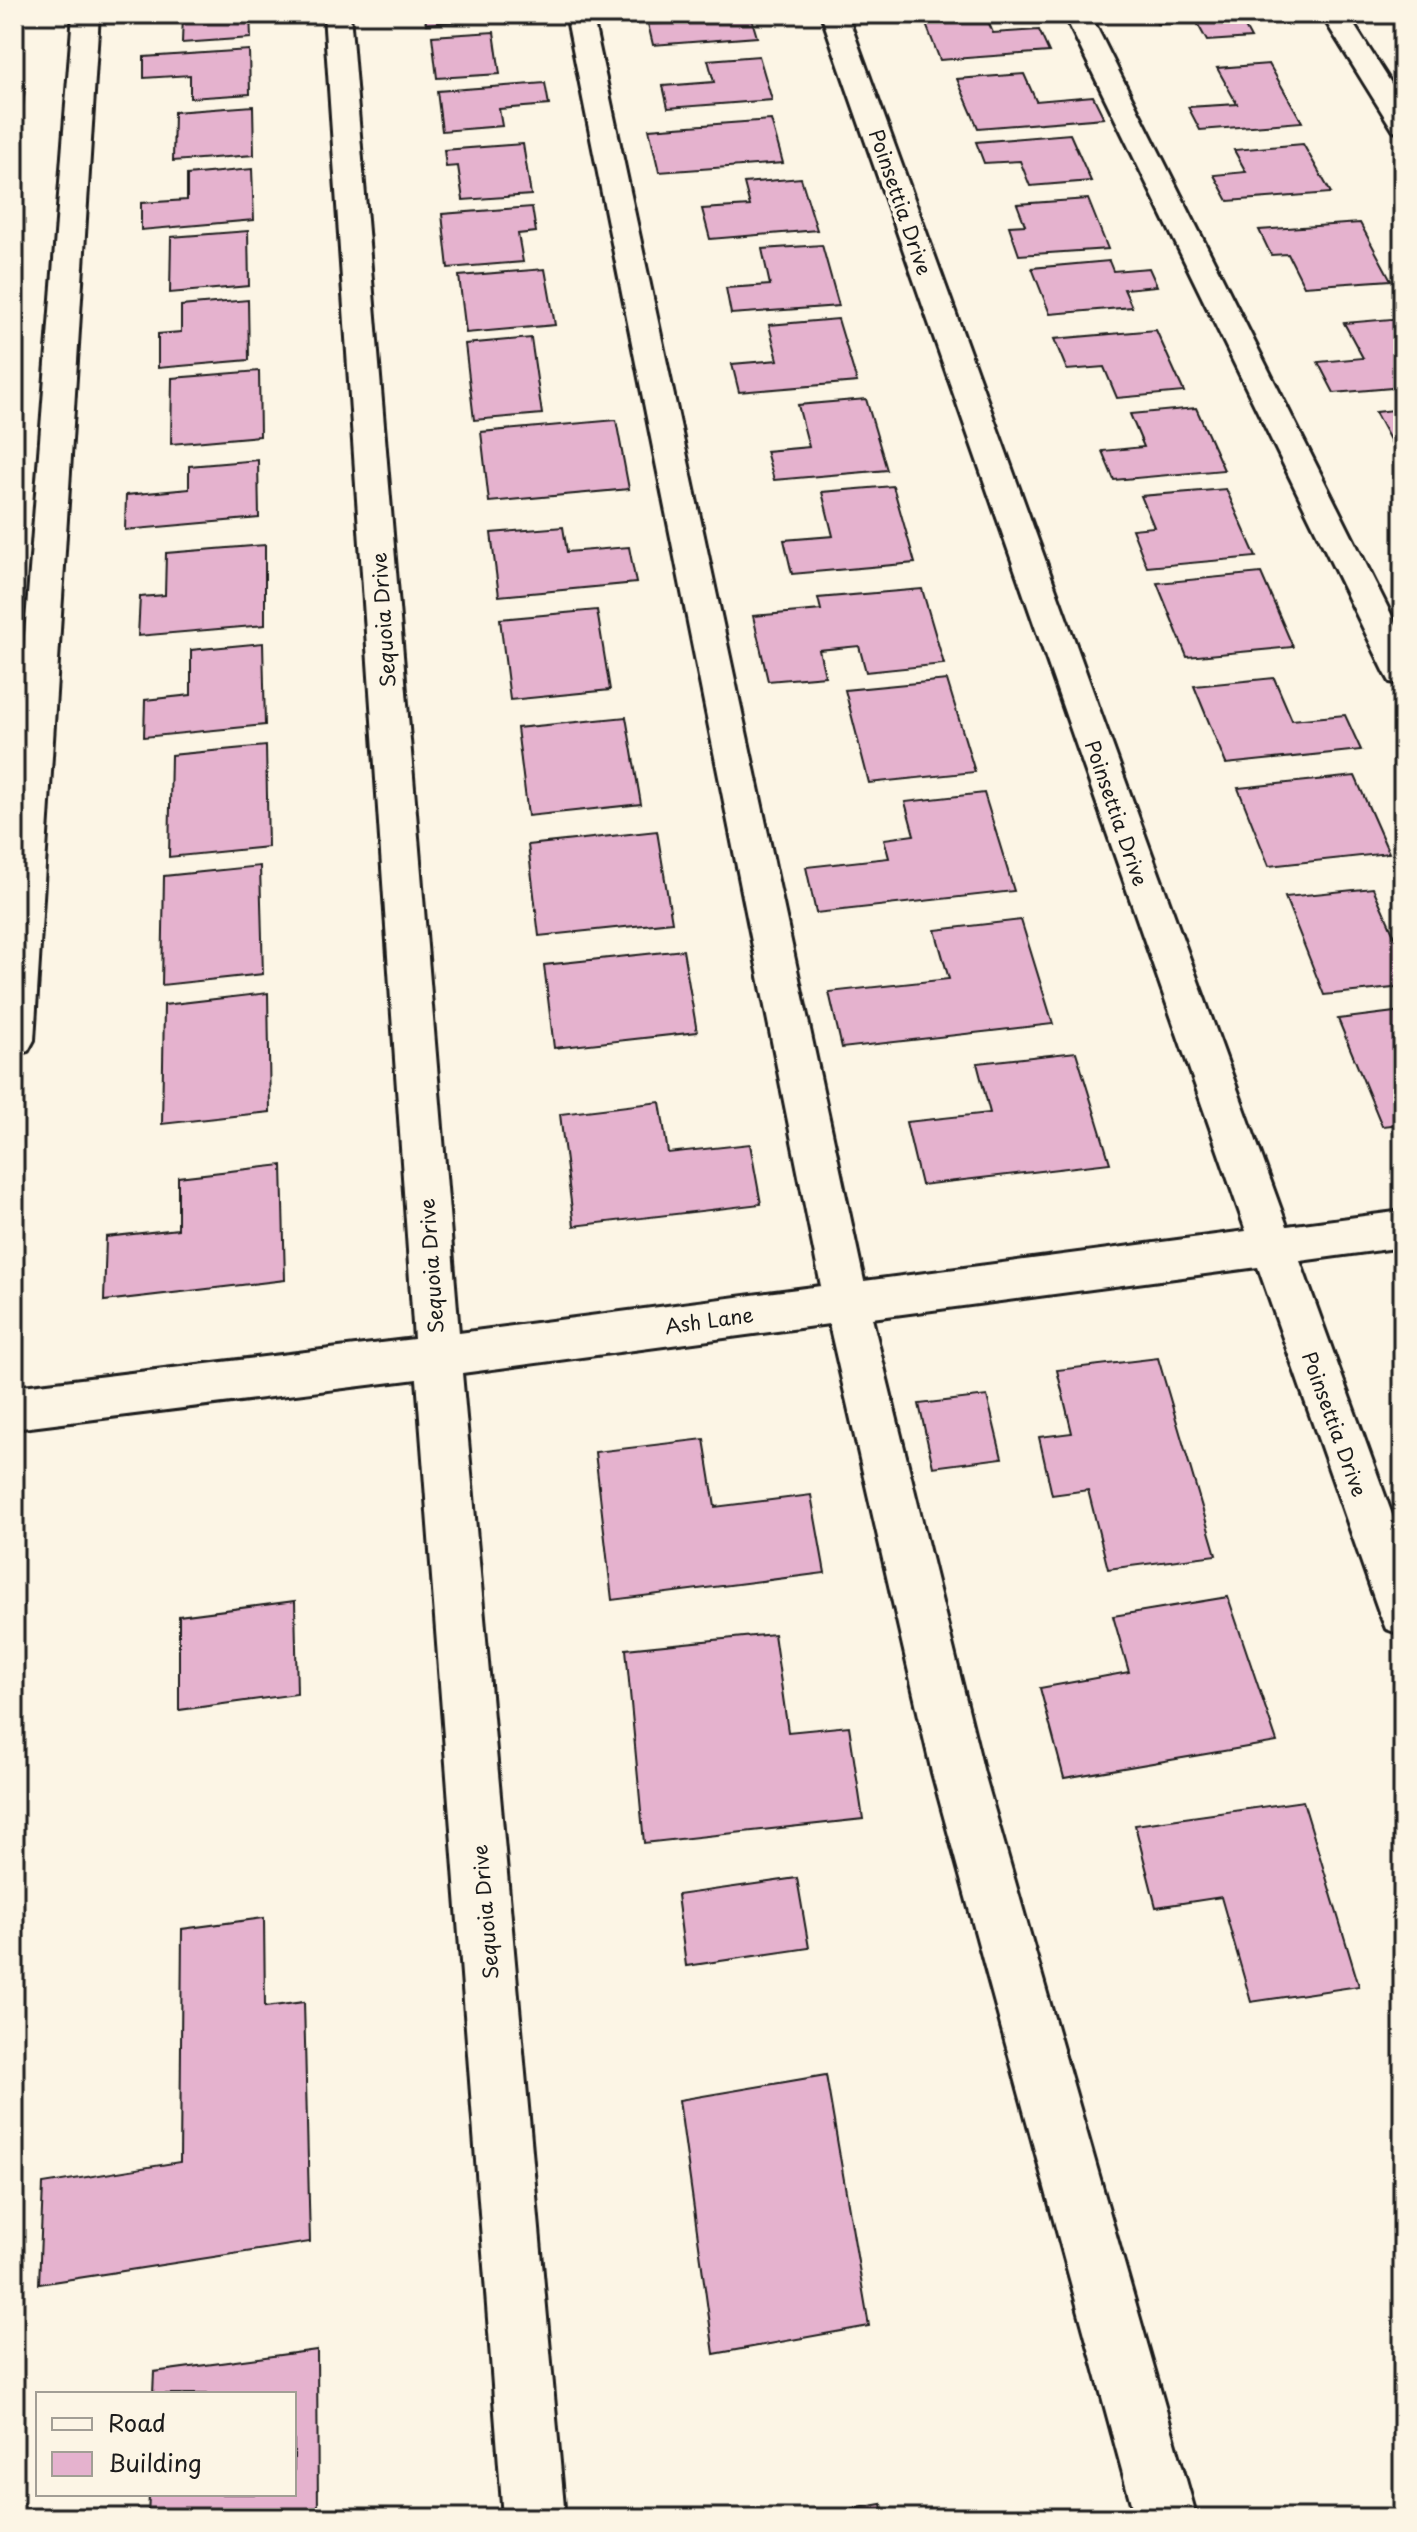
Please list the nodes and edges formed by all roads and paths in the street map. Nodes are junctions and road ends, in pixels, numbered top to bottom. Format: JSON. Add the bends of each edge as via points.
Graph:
{"nodes":[{"id":1,"x":86,"y":14,"type":"edge"},
{"id":2,"x":337,"y":14,"type":"edge"},
{"id":3,"x":579,"y":14,"type":"edge"},
{"id":4,"x":834,"y":14,"type":"edge"},
{"id":5,"x":1077,"y":14,"type":"edge"},
{"id":6,"x":1334,"y":14,"type":"edge"},
{"id":7,"x":1403,"y":124,"type":"edge"},
{"id":8,"x":1403,"y":673,"type":"edge"},
{"id":9,"x":14,"y":1040,"type":"edge"},
{"id":10,"x":1403,"y":1229,"type":"edge"},
{"id":11,"x":1271,"y":1246,"type":"junction"},
{"id":12,"x":846,"y":1302,"type":"junction"},
{"id":13,"x":438,"y":1356,"type":"junction"},
{"id":14,"x":14,"y":1408,"type":"edge"},
{"id":15,"x":1403,"y":1612,"type":"edge"},
{"id":16,"x":534,"y":2518,"type":"edge"},
{"id":17,"x":1166,"y":2518,"type":"edge"}],
"edges":[{"from":1,"to":9,"type":"street"},
{"from":2,"to":13,"type":"street","name":"Sequoia Drive"},
{"from":3,"to":12,"type":"street"},
{"from":4,"to":11,"type":"street","name":"Poinsettia Drive"},
{"from":5,"to":8,"type":"street"},
{"from":6,"to":7,"type":"street"},
{"from":10,"to":11,"type":"street","name":"Ash Lane"},
{"from":11,"to":12,"type":"street","name":"Ash Lane"},
{"from":11,"to":15,"type":"street","name":"Poinsettia Drive"},
{"from":12,"to":13,"type":"street","name":"Ash Lane"},
{"from":12,"to":17,"type":"street","via":[[958,1773]]},
{"from":13,"to":14,"type":"street","name":"Ash Lane"},
{"from":13,"to":16,"type":"street","name":"Sequoia Drive"}]}
